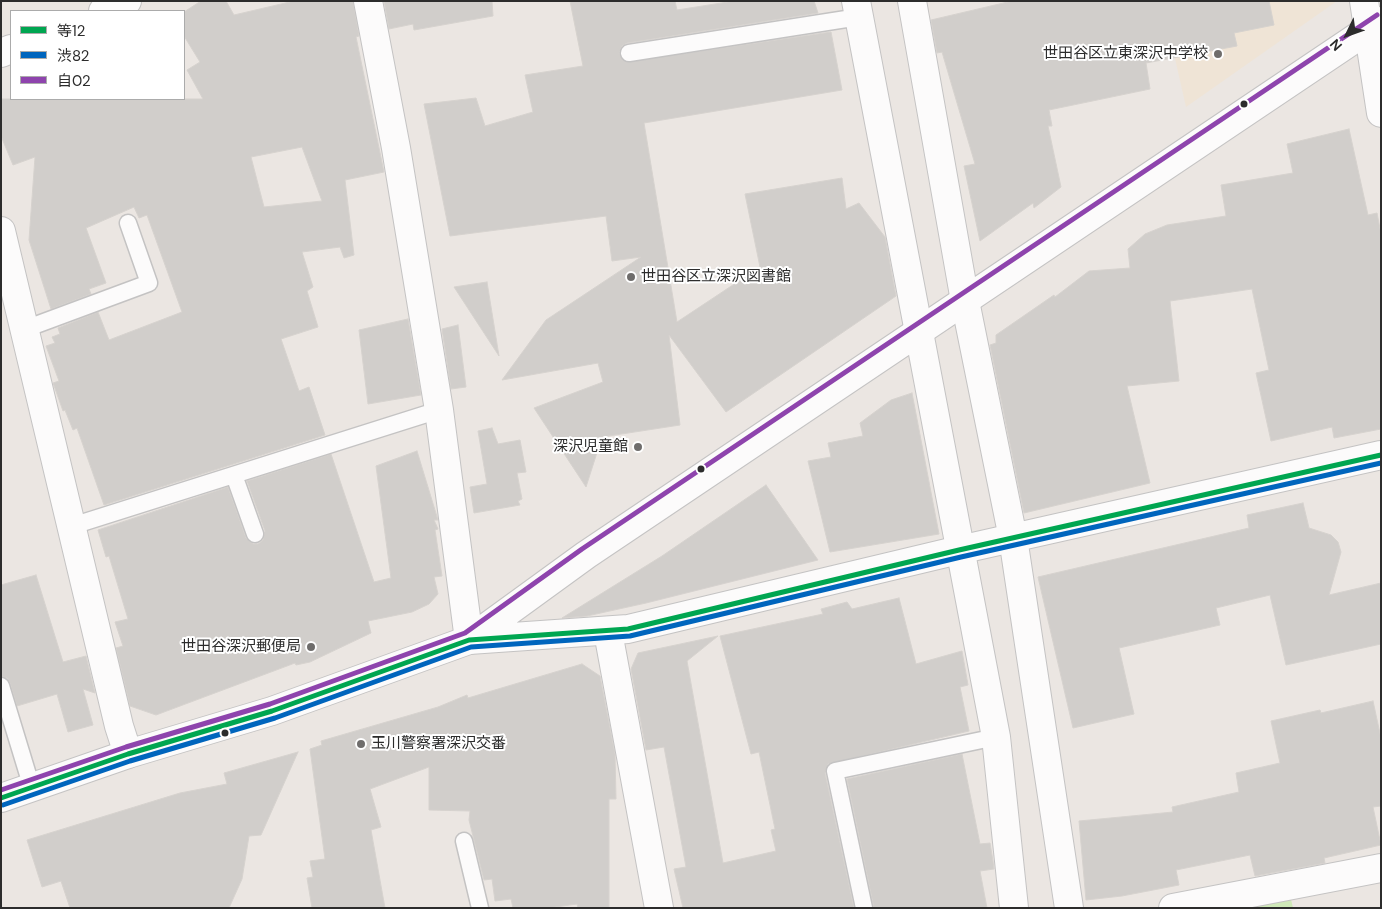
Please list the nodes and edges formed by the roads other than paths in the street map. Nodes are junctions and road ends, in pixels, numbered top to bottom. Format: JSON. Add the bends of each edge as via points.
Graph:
{"nodes":[{"id":1,"x":127,"y":1,"type":"edge"},
{"id":2,"x":368,"y":1,"type":"edge"},
{"id":3,"x":912,"y":1,"type":"edge"},
{"id":4,"x":1364,"y":1,"type":"edge"},
{"id":5,"x":858,"y":9,"type":"edge"},
{"id":6,"x":105,"y":10,"type":"edge"},
{"id":7,"x":1375,"y":26,"type":"edge"},
{"id":8,"x":629,"y":53,"type":"dead end"},
{"id":9,"x":1381,"y":113,"type":"edge"},
{"id":10,"x":128,"y":222,"type":"dead end"},
{"id":11,"x":1,"y":231,"type":"edge"},
{"id":12,"x":965,"y":301,"type":"junction"},
{"id":13,"x":25,"y":329,"type":"junction"},
{"id":14,"x":918,"y":333,"type":"junction"},
{"id":15,"x":439,"y":410,"type":"junction"},
{"id":16,"x":1381,"y":455,"type":"edge"},
{"id":17,"x":234,"y":475,"type":"junction"},
{"id":18,"x":72,"y":526,"type":"junction"},
{"id":19,"x":254,"y":534,"type":"dead end"},
{"id":20,"x":1013,"y":538,"type":"junction"},
{"id":21,"x":959,"y":550,"type":"junction"},
{"id":22,"x":608,"y":632,"type":"junction"},
{"id":23,"x":469,"y":640,"type":"junction"},
{"id":24,"x":1,"y":686,"type":"edge"},
{"id":25,"x":996,"y":737,"type":"junction"},
{"id":26,"x":128,"y":754,"type":"junction"},
{"id":27,"x":32,"y":788,"type":"junction"},
{"id":28,"x":1,"y":798,"type":"edge"},
{"id":29,"x":464,"y":841,"type":"dead end"},
{"id":30,"x":1381,"y":868,"type":"edge"},
{"id":31,"x":480,"y":908,"type":"edge"},
{"id":32,"x":659,"y":908,"type":"edge"},
{"id":33,"x":864,"y":908,"type":"edge"},
{"id":34,"x":1014,"y":908,"type":"edge"},
{"id":35,"x":1069,"y":908,"type":"edge"},
{"id":36,"x":1173,"y":908,"type":"edge"}],
"edges":[{"from":1,"to":6,"type":"street"},
{"from":2,"to":15,"type":"street"},
{"from":3,"to":12,"type":"street"},
{"from":4,"to":7,"type":"street"},
{"from":5,"to":8,"type":"lane"},
{"from":5,"to":14,"type":"street"},
{"from":7,"to":9,"type":"street","via":[[1374,79]]},
{"from":7,"to":12,"type":"street"},
{"from":10,"to":13,"type":"lane","via":[[149,283]]},
{"from":11,"to":13,"type":"street"},
{"from":12,"to":14,"type":"street"},
{"from":12,"to":20,"type":"street"},
{"from":13,"to":18,"type":"street"},
{"from":14,"to":21,"type":"street"},
{"from":14,"to":23,"type":"street","via":[[586,554]]},
{"from":15,"to":17,"type":"lane"},
{"from":15,"to":23,"type":"street"},
{"from":16,"to":20,"type":"street"},
{"from":17,"to":18,"type":"lane"},
{"from":17,"to":19,"type":"lane"},
{"from":18,"to":26,"type":"street"},
{"from":20,"to":21,"type":"street"},
{"from":20,"to":35,"type":"street"},
{"from":21,"to":22,"type":"street"},
{"from":21,"to":25,"type":"street"},
{"from":22,"to":23,"type":"street"},
{"from":22,"to":32,"type":"street"},
{"from":23,"to":26,"type":"street","via":[[272,711]]},
{"from":24,"to":27,"type":"lane"},
{"from":25,"to":33,"type":"lane","via":[[835,771]]},
{"from":25,"to":34,"type":"street"},
{"from":26,"to":27,"type":"street"},
{"from":27,"to":28,"type":"street"},
{"from":29,"to":31,"type":"lane"},
{"from":30,"to":36,"type":"street"}]}
